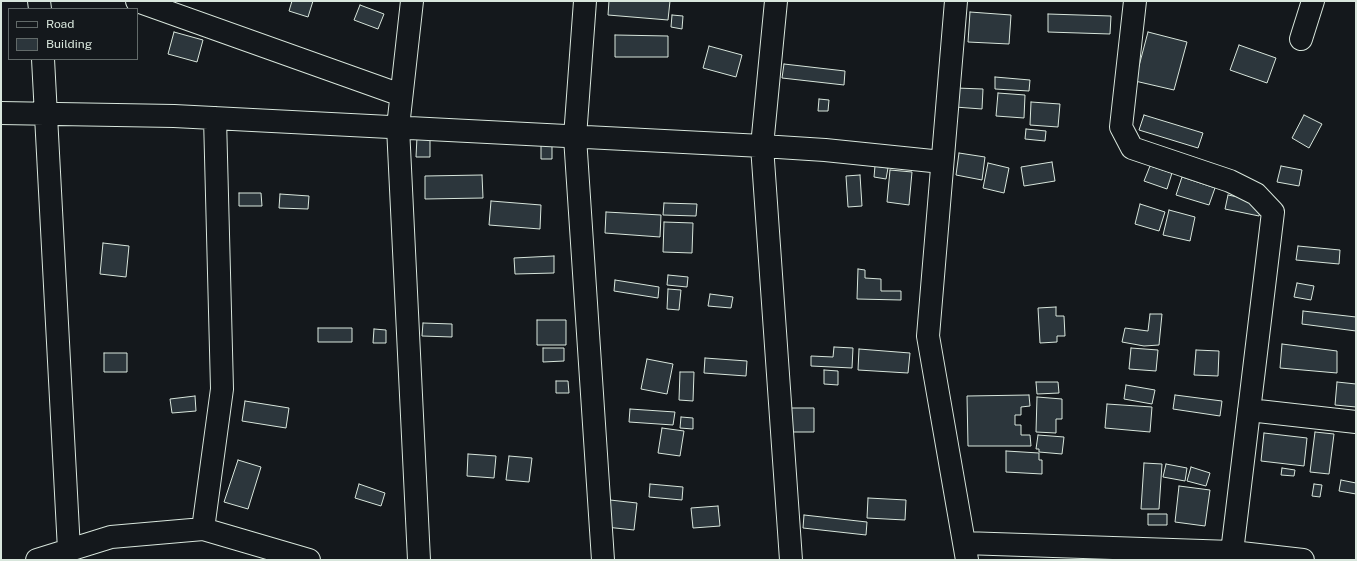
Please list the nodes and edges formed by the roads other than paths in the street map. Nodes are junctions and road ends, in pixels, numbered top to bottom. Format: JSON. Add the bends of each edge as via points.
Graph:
{"nodes":[{"id":1,"x":137,"y":1,"type":"edge"},
{"id":2,"x":412,"y":1,"type":"edge"},
{"id":3,"x":585,"y":1,"type":"edge"},
{"id":4,"x":776,"y":1,"type":"edge"},
{"id":5,"x":956,"y":1,"type":"edge"},
{"id":6,"x":1135,"y":1,"type":"edge"},
{"id":7,"x":1313,"y":1,"type":"edge"},
{"id":8,"x":1301,"y":39,"type":"dead end"},
{"id":9,"x":43,"y":60,"type":"edge"},
{"id":10,"x":402,"y":95,"type":"junction"},
{"id":11,"x":1,"y":113,"type":"edge"},
{"id":12,"x":47,"y":114,"type":"junction"},
{"id":13,"x":215,"y":118,"type":"junction"},
{"id":14,"x":398,"y":127,"type":"junction"},
{"id":15,"x":575,"y":136,"type":"junction"},
{"id":16,"x":762,"y":146,"type":"junction"},
{"id":17,"x":942,"y":162,"type":"junction"},
{"id":18,"x":1249,"y":410,"type":"junction"},
{"id":19,"x":1356,"y":422,"type":"edge"},
{"id":20,"x":203,"y":529,"type":"junction"},
{"id":21,"x":70,"y":550,"type":"junction"},
{"id":22,"x":965,"y":552,"type":"edge"},
{"id":23,"x":1232,"y":552,"type":"junction"},
{"id":24,"x":296,"y":558,"type":"edge"},
{"id":25,"x":37,"y":560,"type":"edge"},
{"id":26,"x":420,"y":560,"type":"edge"},
{"id":27,"x":603,"y":560,"type":"edge"},
{"id":28,"x":791,"y":560,"type":"edge"},
{"id":29,"x":1303,"y":560,"type":"edge"}],
"edges":[{"from":1,"to":10,"type":"street"},
{"from":2,"to":10,"type":"street"},
{"from":3,"to":15,"type":"street"},
{"from":4,"to":16,"type":"street"},
{"from":5,"to":17,"type":"street"},
{"from":6,"to":18,"type":"street","via":[[1121,127],[1132,148],[1230,181],[1256,194],[1273,212]]},
{"from":7,"to":8,"type":"street"},
{"from":9,"to":12,"type":"street"},
{"from":10,"to":14,"type":"street"},
{"from":11,"to":12,"type":"street"},
{"from":12,"to":13,"type":"street"},
{"from":12,"to":21,"type":"street"},
{"from":13,"to":14,"type":"street"},
{"from":13,"to":20,"type":"street","via":[[222,389]]},
{"from":14,"to":15,"type":"street"},
{"from":14,"to":26,"type":"street"},
{"from":15,"to":16,"type":"street"},
{"from":15,"to":27,"type":"street"},
{"from":16,"to":17,"type":"street"},
{"from":16,"to":28,"type":"street"},
{"from":17,"to":22,"type":"street","via":[[928,336]]},
{"from":18,"to":19,"type":"street"},
{"from":18,"to":23,"type":"street"},
{"from":20,"to":21,"type":"street","via":[[111,537]]},
{"from":20,"to":24,"type":"street"},
{"from":21,"to":25,"type":"street"},
{"from":22,"to":23,"type":"street"},
{"from":23,"to":29,"type":"street"}]}
